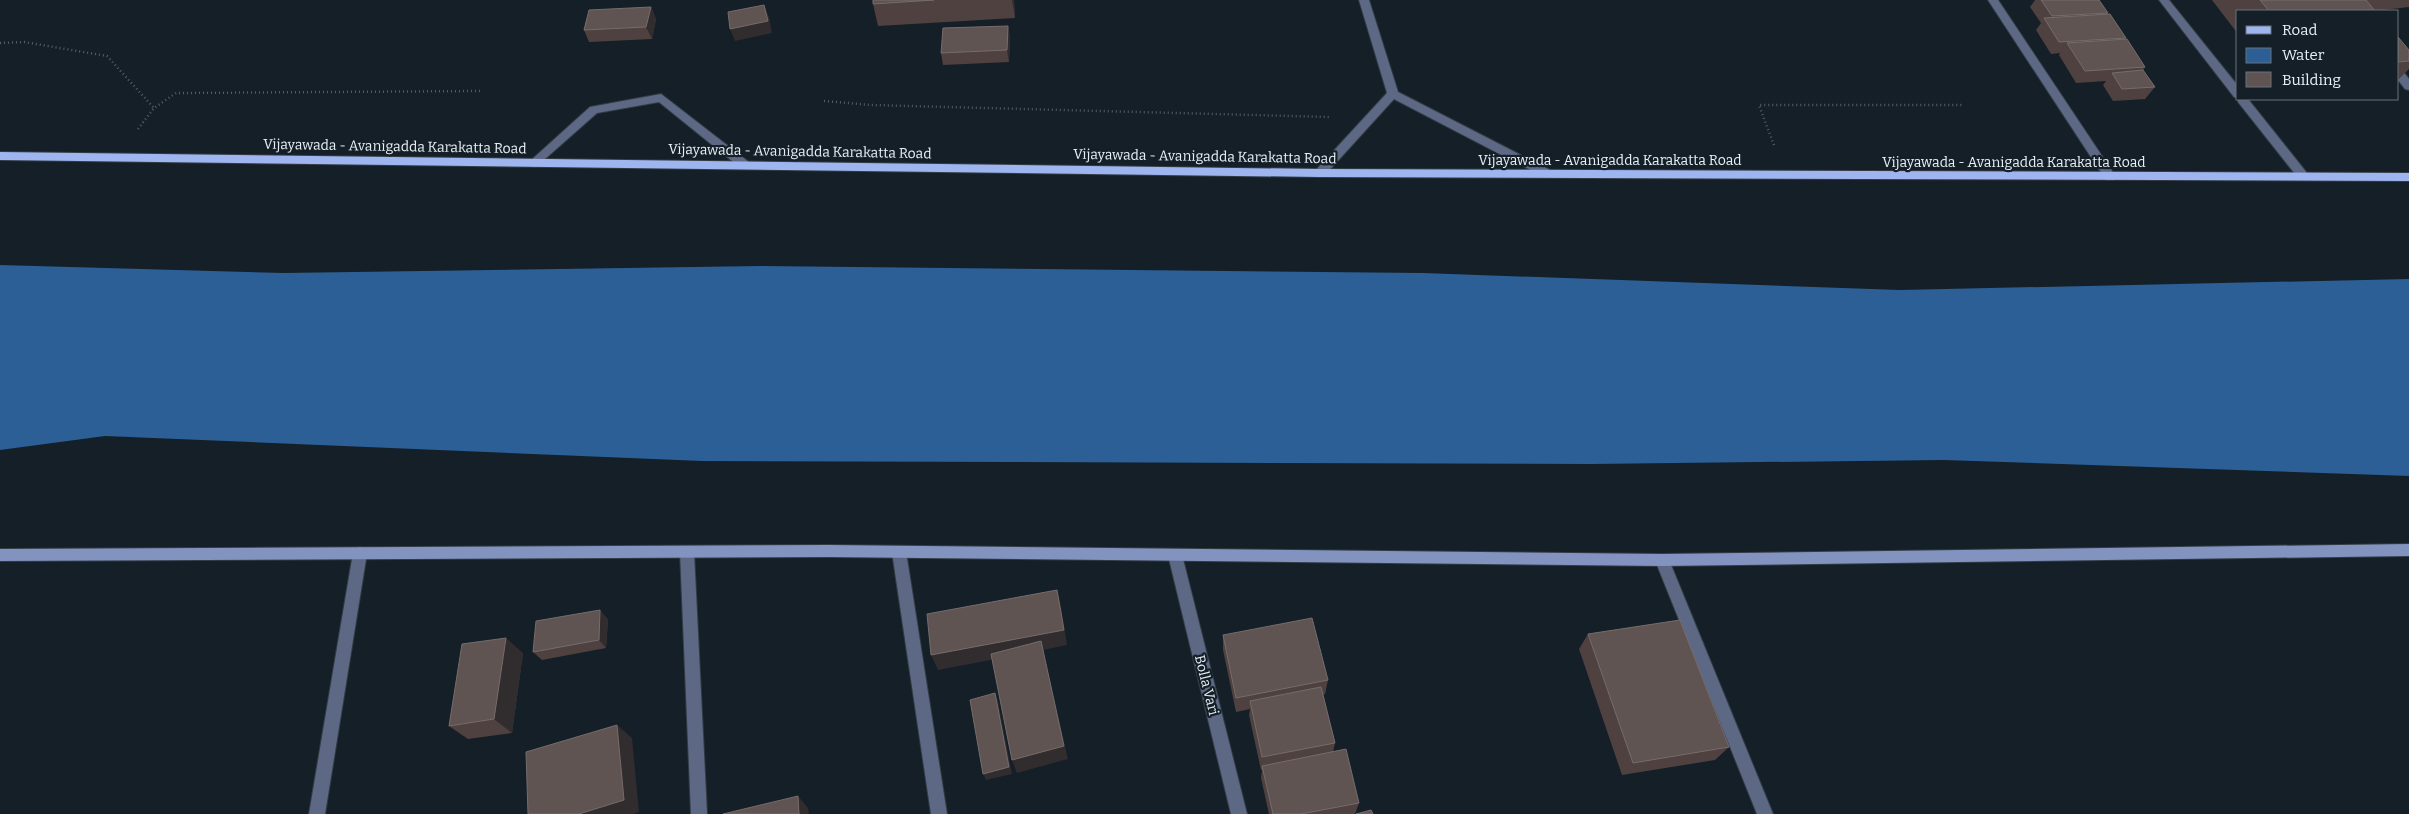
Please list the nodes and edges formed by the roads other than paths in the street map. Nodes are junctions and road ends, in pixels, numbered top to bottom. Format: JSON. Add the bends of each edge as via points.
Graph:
{"nodes":[{"id":1,"x":1364,"y":0,"type":"edge"},
{"id":2,"x":1992,"y":0,"type":"edge"},
{"id":3,"x":2164,"y":0,"type":"edge"},
{"id":4,"x":2399,"y":74,"type":"edge"},
{"id":5,"x":2409,"y":86,"type":"edge"},
{"id":6,"x":2236,"y":91,"type":"edge"},
{"id":7,"x":1393,"y":94,"type":"junction"},
{"id":8,"x":2243,"y":100,"type":"edge"},
{"id":9,"x":0,"y":156,"type":"edge"},
{"id":10,"x":533,"y":163,"type":"junction"},
{"id":11,"x":746,"y":166,"type":"junction"},
{"id":12,"x":1320,"y":173,"type":"junction"},
{"id":13,"x":1548,"y":174,"type":"junction"},
{"id":14,"x":2303,"y":176,"type":"junction"},
{"id":15,"x":2110,"y":177,"type":"junction"},
{"id":16,"x":2409,"y":177,"type":"edge"},
{"id":17,"x":2409,"y":550,"type":"edge"},
{"id":18,"x":687,"y":552,"type":"junction"},
{"id":19,"x":899,"y":552,"type":"junction"},
{"id":20,"x":360,"y":553,"type":"junction"},
{"id":21,"x":0,"y":555,"type":"edge"},
{"id":22,"x":1175,"y":555,"type":"junction"},
{"id":23,"x":1662,"y":560,"type":"junction"},
{"id":24,"x":317,"y":814,"type":"edge"},
{"id":25,"x":699,"y":814,"type":"edge"},
{"id":26,"x":939,"y":814,"type":"edge"},
{"id":27,"x":1239,"y":814,"type":"edge"},
{"id":28,"x":1765,"y":814,"type":"edge"}],
"edges":[{"from":1,"to":7,"type":"street"},
{"from":2,"to":15,"type":"street"},
{"from":3,"to":6,"type":"street"},
{"from":4,"to":5,"type":"street"},
{"from":7,"to":12,"type":"street"},
{"from":7,"to":13,"type":"street"},
{"from":8,"to":14,"type":"street"},
{"from":9,"to":10,"type":"main road","name":"Vijayawada - Avanigadda Karakatta Road"},
{"from":10,"to":11,"type":"main road","name":"Vijayawada - Avanigadda Karakatta Road"},
{"from":10,"to":11,"type":"street","via":[[594,110],[661,98]]},
{"from":11,"to":12,"type":"main road","name":"Vijayawada - Avanigadda Karakatta Road"},
{"from":12,"to":13,"type":"main road","name":"Vijayawada - Avanigadda Karakatta Road"},
{"from":13,"to":15,"type":"main road","name":"Vijayawada - Avanigadda Karakatta Road"},
{"from":14,"to":15,"type":"main road","name":"Vijayawada - Avanigadda Karakatta Road"},
{"from":14,"to":16,"type":"main road","name":"Vijayawada - Avanigadda Karakatta Road"},
{"from":17,"to":23,"type":"street"},
{"from":18,"to":19,"type":"street"},
{"from":18,"to":20,"type":"street"},
{"from":18,"to":25,"type":"street"},
{"from":19,"to":22,"type":"street"},
{"from":19,"to":26,"type":"street"},
{"from":20,"to":21,"type":"street"},
{"from":20,"to":24,"type":"street"},
{"from":22,"to":23,"type":"street"},
{"from":22,"to":27,"type":"street","name":"Bolla Vari"},
{"from":23,"to":28,"type":"street"}]}
